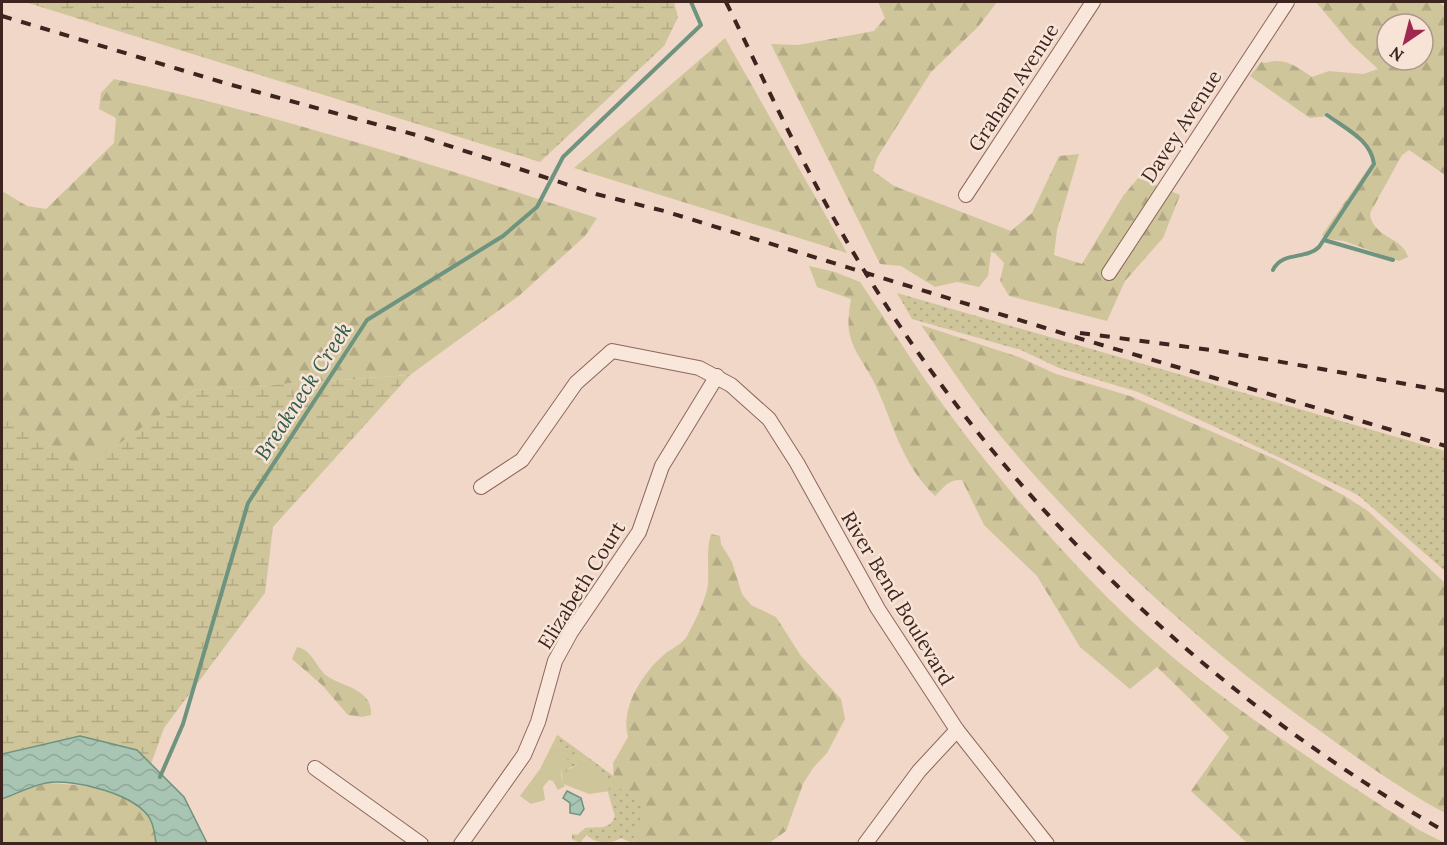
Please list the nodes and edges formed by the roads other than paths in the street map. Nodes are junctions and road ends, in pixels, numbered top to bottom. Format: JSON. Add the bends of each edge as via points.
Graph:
{"nodes":[{"id":1,"x":1093,"y":2,"type":"edge"},
{"id":2,"x":1287,"y":2,"type":"edge"},
{"id":3,"x":966,"y":195,"type":"dead end"},
{"id":4,"x":1109,"y":273,"type":"dead end"},
{"id":5,"x":717,"y":376,"type":"junction"},
{"id":6,"x":481,"y":487,"type":"dead end"},
{"id":7,"x":957,"y":730,"type":"junction"},
{"id":8,"x":315,"y":768,"type":"dead end"},
{"id":9,"x":421,"y":843,"type":"edge"},
{"id":10,"x":461,"y":843,"type":"edge"},
{"id":11,"x":865,"y":843,"type":"edge"},
{"id":12,"x":1047,"y":843,"type":"edge"}],
"edges":[{"from":1,"to":3,"type":"street","name":"Graham Avenue"},
{"from":2,"to":4,"type":"street","name":"Davey Avenue"},
{"from":5,"to":6,"type":"street","name":"River Bend Boulevard","via":[[678,362],[612,351],[576,383],[522,460]]},
{"from":5,"to":7,"type":"street","name":"River Bend Boulevard","via":[[758,407],[780,434],[878,609]]},
{"from":5,"to":10,"type":"street","name":"Elizabeth Court","via":[[663,464],[639,532],[555,661],[524,755]]},
{"from":7,"to":11,"type":"street","via":[[919,771]]},
{"from":7,"to":12,"type":"street","name":"River Bend Boulevard"},
{"from":8,"to":9,"type":"street"}]}
